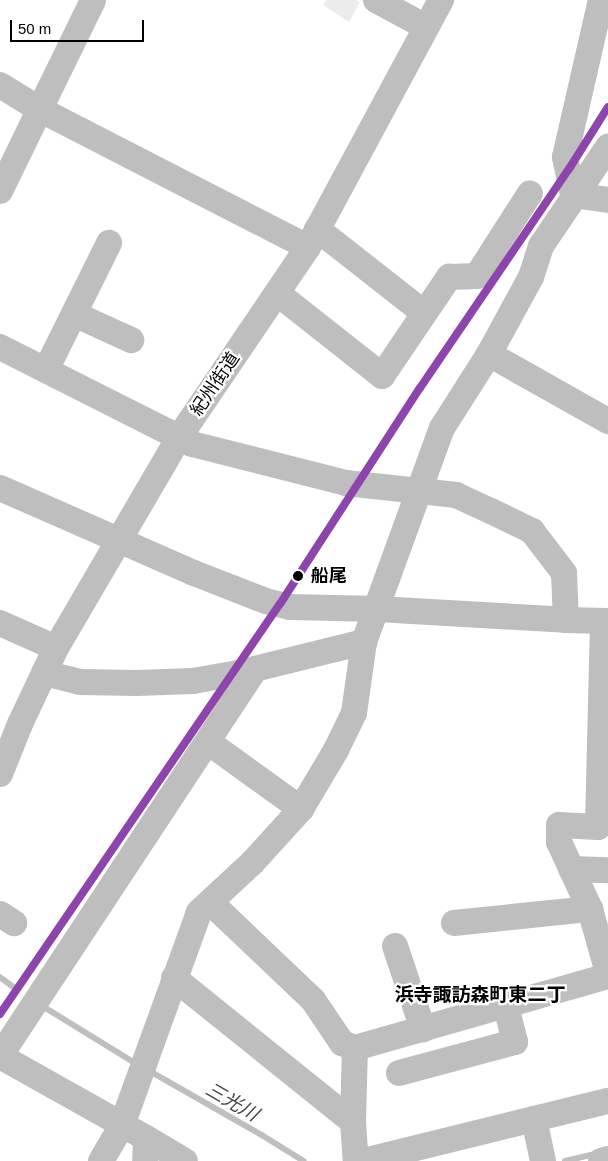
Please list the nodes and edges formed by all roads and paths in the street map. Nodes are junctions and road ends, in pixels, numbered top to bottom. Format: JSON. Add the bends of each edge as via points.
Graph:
{"nodes":[{"id":1,"x":93,"y":0,"type":"edge"},
{"id":2,"x":376,"y":0,"type":"edge"},
{"id":3,"x":441,"y":0,"type":"edge"},
{"id":4,"x":601,"y":0,"type":"edge"},
{"id":5,"x":426,"y":27,"type":"junction"},
{"id":6,"x":0,"y":85,"type":"edge"},
{"id":7,"x":40,"y":109,"type":"junction"},
{"id":8,"x":608,"y":146,"type":"edge"},
{"id":9,"x":0,"y":191,"type":"edge"},
{"id":10,"x":530,"y":193,"type":"dead end"},
{"id":11,"x":573,"y":195,"type":"junction"},
{"id":12,"x":608,"y":200,"type":"edge"},
{"id":13,"x":313,"y":238,"type":"junction"},
{"id":14,"x":109,"y":243,"type":"dead end"},
{"id":15,"x":277,"y":293,"type":"junction"},
{"id":16,"x":424,"y":313,"type":"junction"},
{"id":17,"x":74,"y":314,"type":"junction"},
{"id":18,"x":131,"y":340,"type":"dead end"},
{"id":19,"x":0,"y":347,"type":"edge"},
{"id":20,"x":489,"y":354,"type":"junction"},
{"id":21,"x":46,"y":370,"type":"junction"},
{"id":22,"x":608,"y":422,"type":"edge"},
{"id":23,"x":178,"y":439,"type":"junction"},
{"id":24,"x":0,"y":488,"type":"edge"},
{"id":25,"x":418,"y":492,"type":"junction"},
{"id":26,"x":121,"y":539,"type":"junction"},
{"id":27,"x":378,"y":609,"type":"junction"},
{"id":28,"x":566,"y":620,"type":"junction"},
{"id":29,"x":606,"y":621,"type":"edge"},
{"id":30,"x":0,"y":623,"type":"edge"},
{"id":31,"x":364,"y":642,"type":"junction"},
{"id":32,"x":56,"y":648,"type":"junction"},
{"id":33,"x":255,"y":670,"type":"junction"},
{"id":34,"x":44,"y":673,"type":"junction"},
{"id":35,"x":10,"y":720,"type":"edge"},
{"id":36,"x":208,"y":742,"type":"junction"},
{"id":37,"x":0,"y":774,"type":"edge"},
{"id":38,"x":301,"y":809,"type":"junction"},
{"id":39,"x":572,"y":870,"type":"junction"},
{"id":40,"x":608,"y":870,"type":"edge"},
{"id":41,"x":210,"y":902,"type":"junction"},
{"id":42,"x":590,"y":909,"type":"junction"},
{"id":43,"x":454,"y":923,"type":"dead end"},
{"id":44,"x":394,"y":946,"type":"dead end"},
{"id":45,"x":608,"y":974,"type":"edge"},
{"id":46,"x":174,"y":978,"type":"junction"},
{"id":47,"x":506,"y":1005,"type":"junction"},
{"id":48,"x":423,"y":1029,"type":"junction"},
{"id":49,"x":355,"y":1048,"type":"junction"},
{"id":50,"x":0,"y":1056,"type":"edge"},
{"id":51,"x":400,"y":1073,"type":"dead end"},
{"id":52,"x":608,"y":1101,"type":"edge"},
{"id":53,"x":534,"y":1120,"type":"junction"},
{"id":54,"x":353,"y":1122,"type":"junction"},
{"id":55,"x":122,"y":1125,"type":"junction"},
{"id":56,"x":145,"y":1149,"type":"edge"},
{"id":57,"x":608,"y":1159,"type":"edge"},
{"id":58,"x":101,"y":1161,"type":"edge"},
{"id":59,"x":185,"y":1161,"type":"edge"},
{"id":60,"x":356,"y":1161,"type":"edge"},
{"id":61,"x":363,"y":1161,"type":"edge"},
{"id":62,"x":543,"y":1161,"type":"edge"},
{"id":63,"x":601,"y":1161,"type":"edge"}],
"edges":[{"from":1,"to":7,"type":"street"},
{"from":2,"to":5,"type":"street"},
{"from":3,"to":5,"type":"street","name":"紀州街道"},
{"from":4,"to":11,"type":"street","via":[[565,157]]},
{"from":5,"to":13,"type":"street","name":"紀州街道"},
{"from":6,"to":7,"type":"street"},
{"from":7,"to":9,"type":"street"},
{"from":7,"to":13,"type":"street"},
{"from":8,"to":11,"type":"street"},
{"from":10,"to":16,"type":"street","via":[[477,276],[449,277]]},
{"from":11,"to":12,"type":"street"},
{"from":11,"to":20,"type":"street","via":[[541,246],[530,278]]},
{"from":13,"to":15,"type":"street","name":"紀州街道"},
{"from":13,"to":16,"type":"street"},
{"from":14,"to":17,"type":"street"},
{"from":15,"to":16,"type":"street","via":[[382,376]]},
{"from":15,"to":23,"type":"street","name":"紀州街道"},
{"from":17,"to":18,"type":"street"},
{"from":17,"to":21,"type":"street"},
{"from":19,"to":21,"type":"street"},
{"from":20,"to":22,"type":"street"},
{"from":20,"to":25,"type":"street","via":[[442,428]]},
{"from":21,"to":23,"type":"street"},
{"from":23,"to":25,"type":"street","via":[[346,483]]},
{"from":23,"to":26,"type":"street","name":"紀州街道"},
{"from":24,"to":26,"type":"street"},
{"from":25,"to":27,"type":"street"},
{"from":25,"to":28,"type":"street","via":[[456,496],[532,531],[564,573]]},
{"from":26,"to":27,"type":"street","via":[[194,573],[272,603],[290,607]]},
{"from":26,"to":32,"type":"street","name":"紀州街道"},
{"from":27,"to":28,"type":"street"},
{"from":27,"to":31,"type":"street"},
{"from":28,"to":29,"type":"street"},
{"from":29,"to":39,"type":"street","via":[[598,827],[560,825],[559,842]]},
{"from":30,"to":32,"type":"street"},
{"from":31,"to":33,"type":"street"},
{"from":31,"to":38,"type":"street","via":[[354,713]]},
{"from":32,"to":34,"type":"street","name":"紀州街道"},
{"from":33,"to":34,"type":"street","via":[[193,681],[137,683],[80,682]]},
{"from":33,"to":36,"type":"street"},
{"from":34,"to":35,"type":"street","name":"紀州街道"},
{"from":35,"to":37,"type":"street","name":"紀州街道"},
{"from":36,"to":38,"type":"street"},
{"from":36,"to":50,"type":"street"},
{"from":38,"to":41,"type":"street","via":[[252,863]]},
{"from":39,"to":40,"type":"street"},
{"from":39,"to":42,"type":"street"},
{"from":41,"to":46,"type":"street","via":[[199,912]]},
{"from":41,"to":49,"type":"street","via":[[313,1000],[342,1043]]},
{"from":42,"to":43,"type":"street"},
{"from":42,"to":45,"type":"street"},
{"from":44,"to":48,"type":"street"},
{"from":45,"to":47,"type":"street"},
{"from":46,"to":54,"type":"street"},
{"from":46,"to":55,"type":"street"},
{"from":47,"to":48,"type":"street"},
{"from":47,"to":51,"type":"street","via":[[515,1042]]},
{"from":48,"to":49,"type":"street"},
{"from":49,"to":54,"type":"street"},
{"from":50,"to":55,"type":"street"},
{"from":52,"to":53,"type":"street"},
{"from":53,"to":61,"type":"street"},
{"from":53,"to":62,"type":"street"},
{"from":54,"to":60,"type":"street"},
{"from":55,"to":56,"type":"street"},
{"from":55,"to":58,"type":"street"},
{"from":56,"to":59,"type":"street"},
{"from":57,"to":63,"type":"street"}]}
